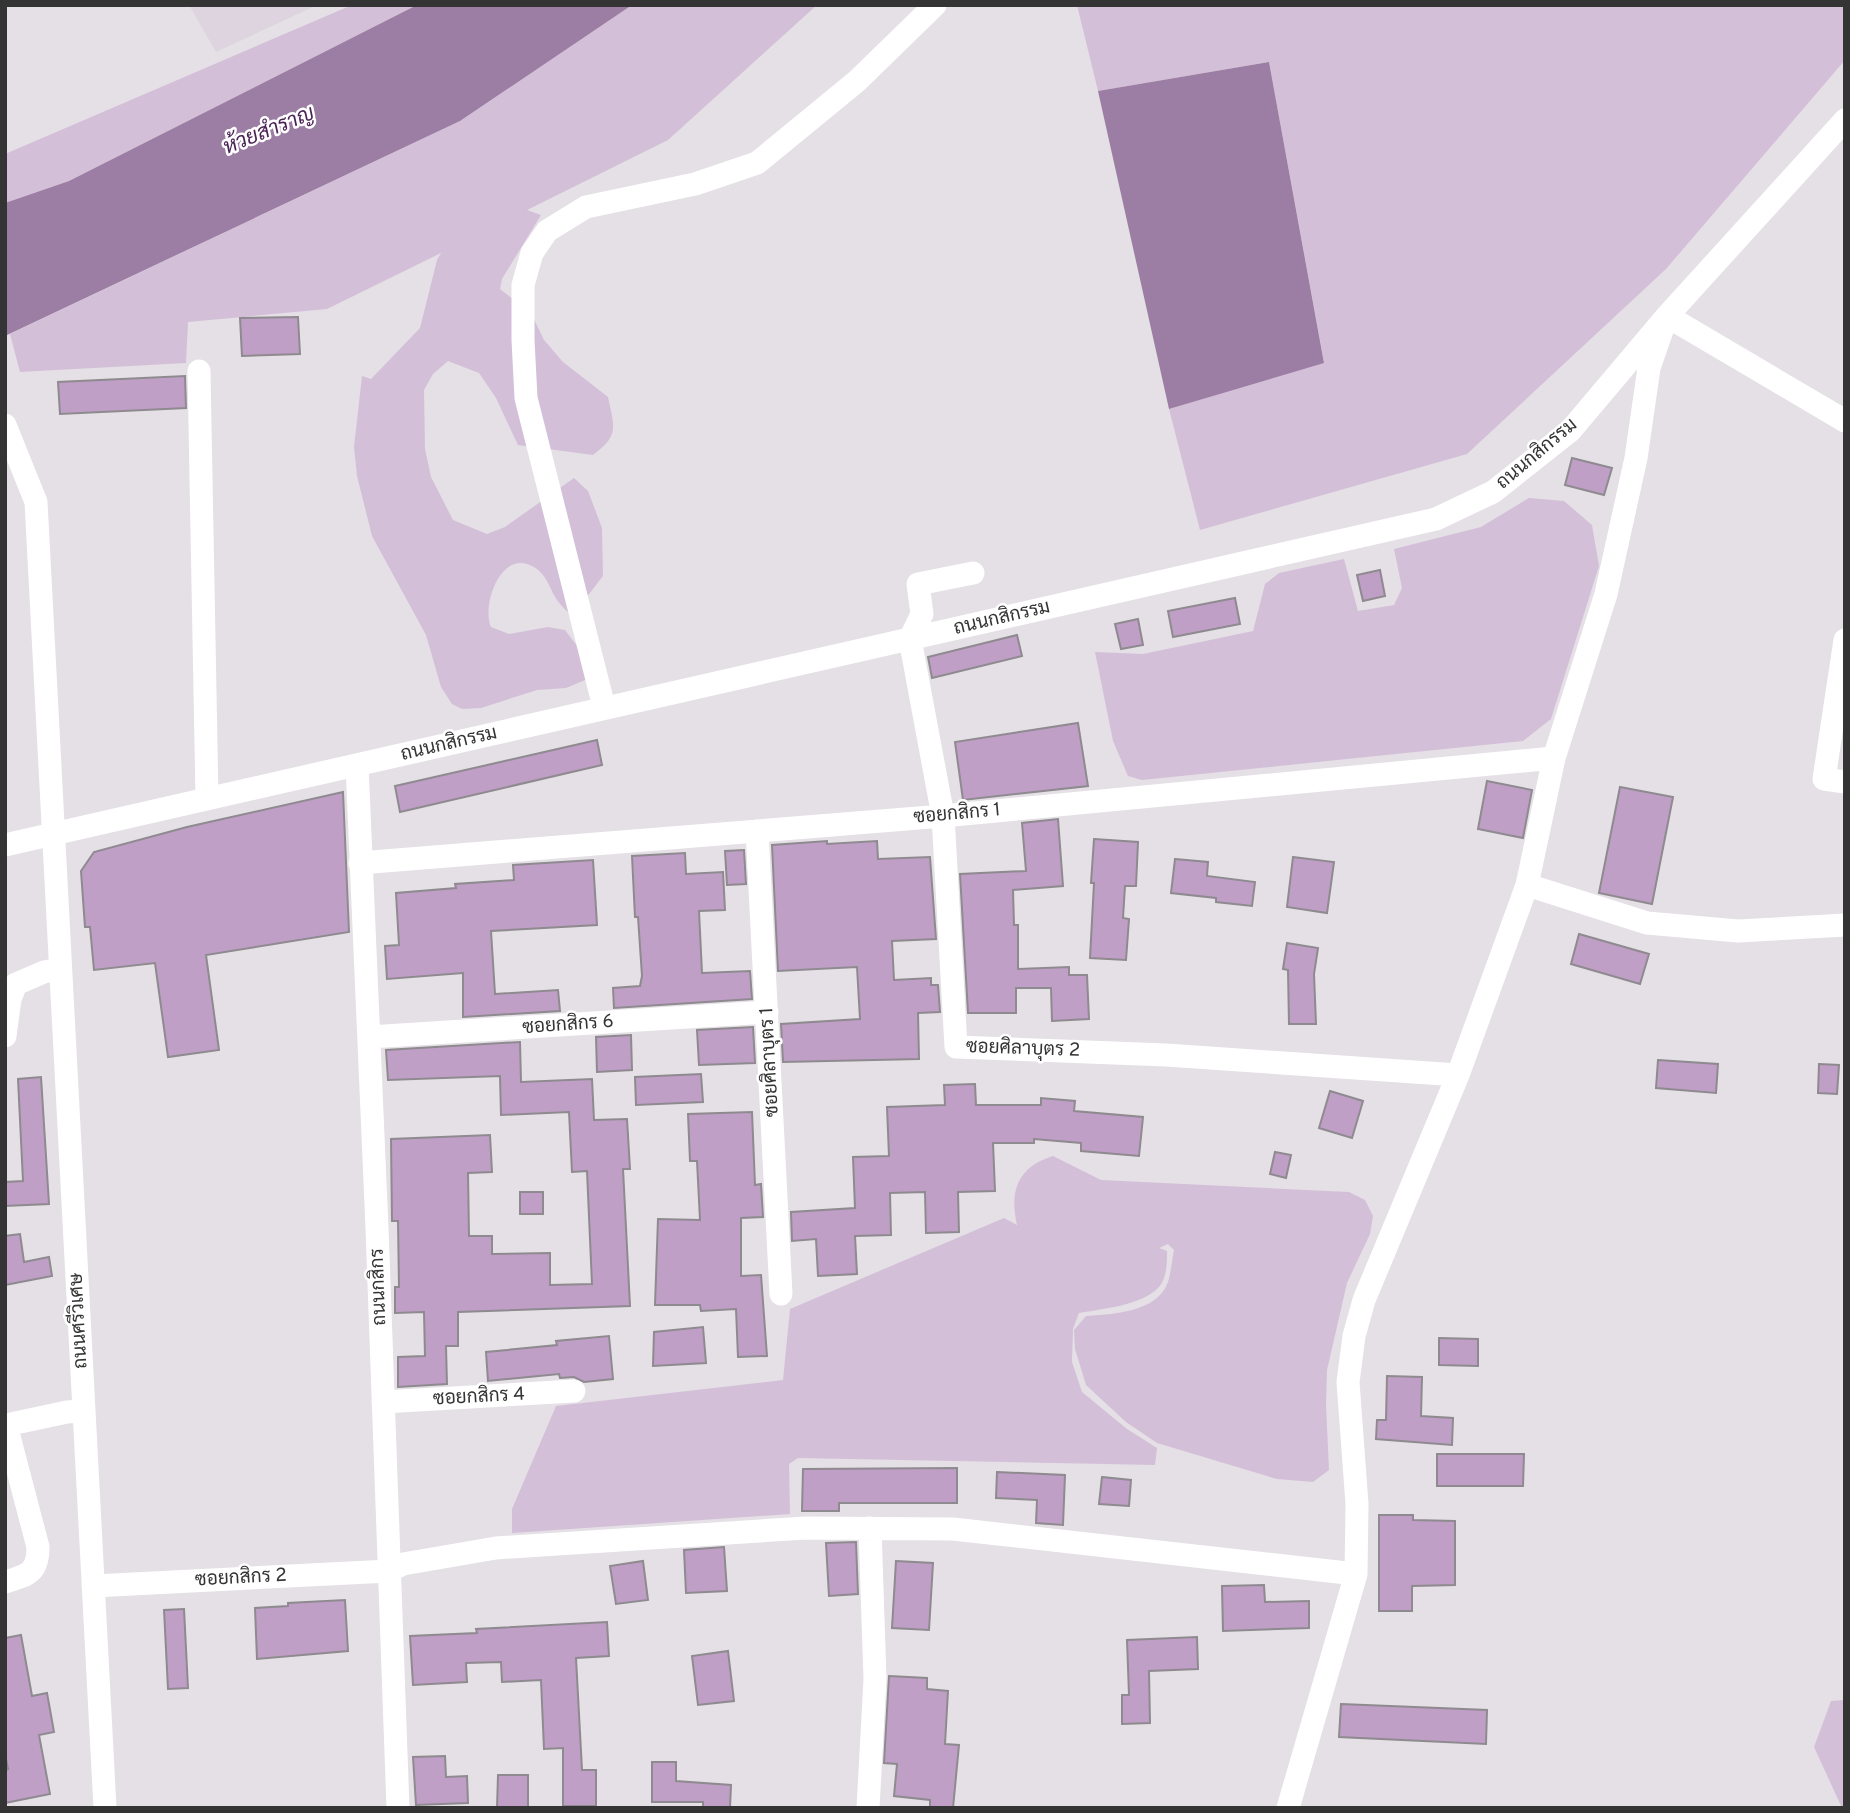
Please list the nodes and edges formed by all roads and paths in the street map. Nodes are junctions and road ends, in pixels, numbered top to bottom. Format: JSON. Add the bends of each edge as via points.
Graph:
{"nodes":[{"id":1,"x":935,"y":5,"type":"edge"},
{"id":2,"x":1845,"y":120,"type":"edge"},
{"id":3,"x":1667,"y":316,"type":"junction"},
{"id":4,"x":199,"y":371,"type":"dead end"},
{"id":5,"x":1845,"y":422,"type":"edge"},
{"id":6,"x":5,"y":425,"type":"edge"},
{"id":7,"x":973,"y":573,"type":"dead end"},
{"id":8,"x":910,"y":639,"type":"junction"},
{"id":9,"x":1845,"y":640,"type":"edge"},
{"id":10,"x":604,"y":707,"type":"junction"},
{"id":11,"x":1554,"y":758,"type":"junction"},
{"id":12,"x":357,"y":765,"type":"junction"},
{"id":13,"x":1845,"y":782,"type":"edge"},
{"id":14,"x":207,"y":799,"type":"junction"},
{"id":15,"x":943,"y":816,"type":"junction"},
{"id":16,"x":757,"y":831,"type":"junction"},
{"id":17,"x":52,"y":834,"type":"junction"},
{"id":18,"x":5,"y":845,"type":"edge"},
{"id":19,"x":360,"y":863,"type":"junction"},
{"id":20,"x":1527,"y":885,"type":"junction"},
{"id":21,"x":1845,"y":925,"type":"edge"},
{"id":22,"x":60,"y":969,"type":"junction"},
{"id":23,"x":768,"y":1012,"type":"junction"},
{"id":24,"x":5,"y":1036,"type":"edge"},
{"id":25,"x":369,"y":1037,"type":"junction"},
{"id":26,"x":1458,"y":1075,"type":"junction"},
{"id":27,"x":781,"y":1294,"type":"dead end"},
{"id":28,"x":574,"y":1391,"type":"dead end"},
{"id":29,"x":383,"y":1402,"type":"junction"},
{"id":30,"x":83,"y":1411,"type":"junction"},
{"id":31,"x":870,"y":1528,"type":"junction"},
{"id":32,"x":389,"y":1571,"type":"junction"},
{"id":33,"x":1356,"y":1574,"type":"junction"},
{"id":34,"x":5,"y":1582,"type":"edge"},
{"id":35,"x":93,"y":1586,"type":"junction"},
{"id":36,"x":105,"y":1808,"type":"edge"},
{"id":37,"x":398,"y":1808,"type":"edge"},
{"id":38,"x":868,"y":1808,"type":"edge"},
{"id":39,"x":1288,"y":1808,"type":"edge"}],
"edges":[{"from":1,"to":10,"type":"street","via":[[857,81],[757,163],[695,184],[586,207],[547,231],[532,253],[523,285],[526,398]]},
{"from":2,"to":3,"type":"street","name":"ถนนกสิกรรม"},
{"from":3,"to":5,"type":"street"},
{"from":3,"to":8,"type":"street","name":"ถนนกสิกรรม","via":[[1570,432],[1493,492],[1436,519]]},
{"from":3,"to":11,"type":"street","via":[[1649,368],[1636,458],[1606,594]]},
{"from":4,"to":14,"type":"street"},
{"from":6,"to":17,"type":"street","name":"ถนนศรีวิเศษ","via":[[36,502]]},
{"from":7,"to":8,"type":"street","via":[[918,584],[922,614]]},
{"from":8,"to":10,"type":"street","name":"ถนนกสิกรรม"},
{"from":8,"to":15,"type":"street","name":"ซอยศิลาบุตร 2"},
{"from":9,"to":13,"type":"street","via":[[1824,779]]},
{"from":10,"to":12,"type":"street","name":"ถนนกสิกรรม"},
{"from":11,"to":15,"type":"street","name":"ซอยกสิกร 1"},
{"from":11,"to":20,"type":"street"},
{"from":12,"to":14,"type":"street","name":"ถนนกสิกรรม"},
{"from":12,"to":19,"type":"street","name":"ถนนกสิกร"},
{"from":14,"to":17,"type":"street","name":"ถนนกสิกรรม"},
{"from":15,"to":16,"type":"street","name":"ซอยกสิกร 1"},
{"from":15,"to":26,"type":"street","name":"ซอยศิลาบุตร 2","via":[[956,1047],[1166,1055]]},
{"from":16,"to":19,"type":"street","name":"ซอยกสิกร 1"},
{"from":16,"to":23,"type":"street","name":"ซอยศิลาบุตร 1"},
{"from":17,"to":18,"type":"street","name":"ถนนกสิกรรม"},
{"from":17,"to":22,"type":"street","name":"ถนนศรีวิเศษ"},
{"from":19,"to":25,"type":"street","name":"ถนนกสิกร"},
{"from":20,"to":21,"type":"street","via":[[1647,923],[1738,931]]},
{"from":20,"to":26,"type":"street"},
{"from":22,"to":24,"type":"street","via":[[16,984]]},
{"from":22,"to":30,"type":"street","name":"ถนนศรีวิเศษ"},
{"from":23,"to":25,"type":"street","name":"ซอยกสิกร 6"},
{"from":23,"to":27,"type":"street","name":"ซอยศิลาบุตร 1"},
{"from":25,"to":29,"type":"street","name":"ถนนกสิกร"},
{"from":26,"to":33,"type":"street","via":[[1364,1300],[1354,1336],[1348,1382],[1357,1504]]},
{"from":28,"to":29,"type":"street","name":"ซอยกสิกร 4"},
{"from":29,"to":32,"type":"street","name":"ถนนกสิกร"},
{"from":30,"to":34,"type":"street","via":[[6,1425],[38,1547],[38,1563],[27,1576]]},
{"from":30,"to":35,"type":"street","name":"ถนนศรีวิเศษ"},
{"from":31,"to":32,"type":"street","name":"ซอยกสิกร 2","via":[[496,1548],[403,1564]]},
{"from":31,"to":33,"type":"street","name":"ซอยกสิกร 2","via":[[953,1530]]},
{"from":31,"to":38,"type":"street","via":[[875,1679]]},
{"from":32,"to":35,"type":"street","name":"ซอยกสิกร 2"},
{"from":32,"to":37,"type":"street","name":"ถนนกสิกร"},
{"from":33,"to":39,"type":"street"},
{"from":35,"to":36,"type":"street","name":"ถนนศรีวิเศษ"}]}
